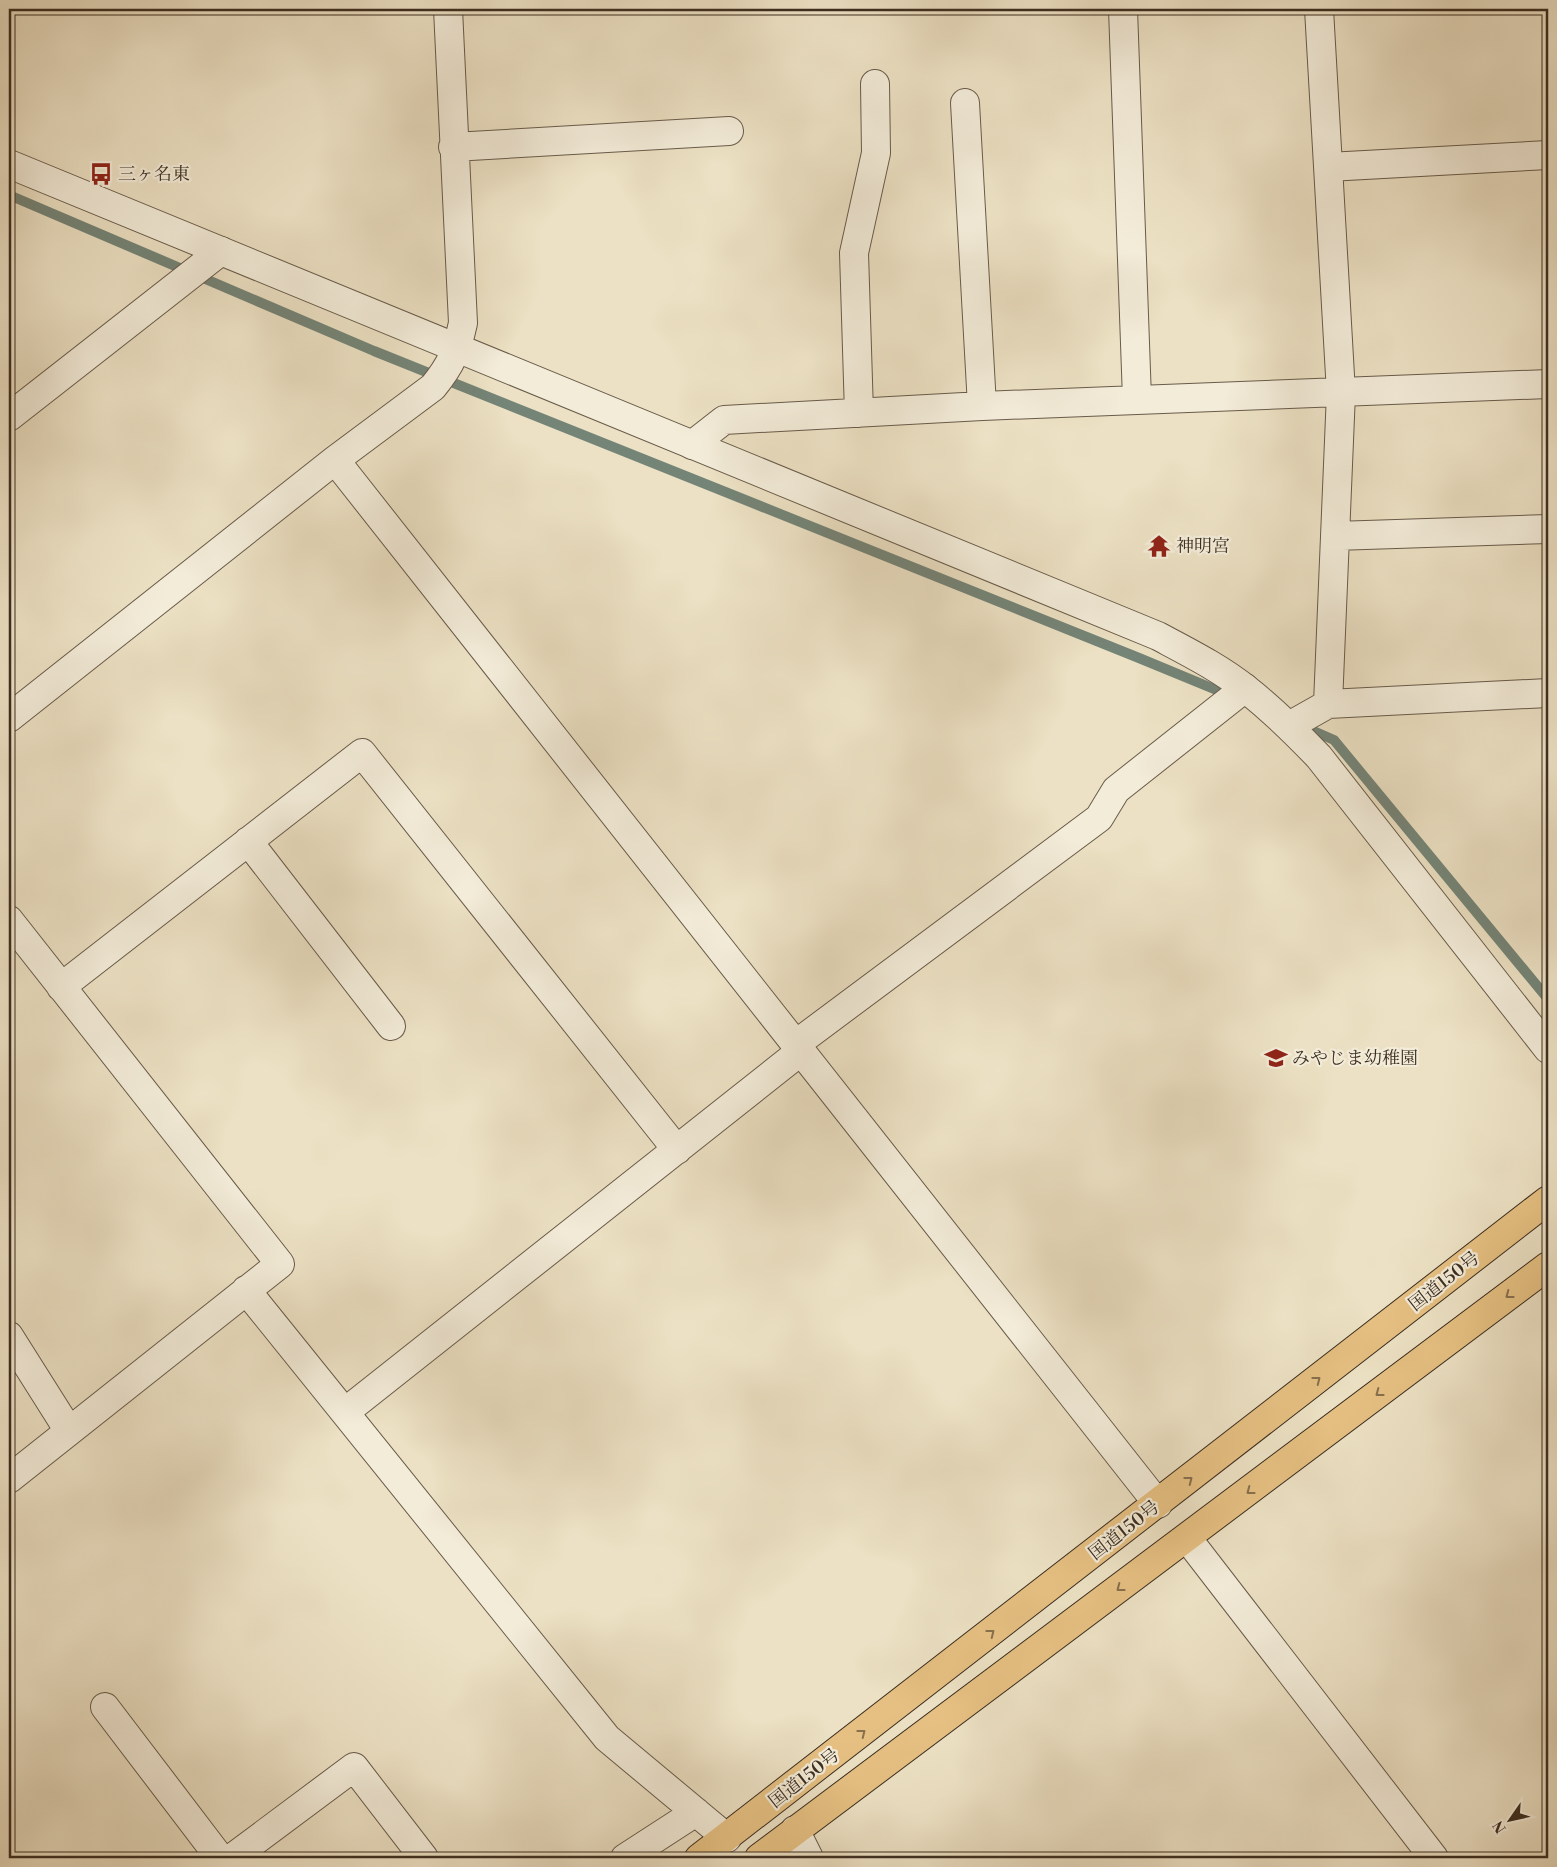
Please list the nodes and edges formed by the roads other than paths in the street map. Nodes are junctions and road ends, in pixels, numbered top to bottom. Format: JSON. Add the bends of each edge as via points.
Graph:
{"nodes":[{"id":1,"x":448,"y":9,"type":"edge"},
{"id":2,"x":1123,"y":9,"type":"edge"},
{"id":3,"x":1319,"y":9,"type":"edge"},
{"id":4,"x":875,"y":84,"type":"dead end"},
{"id":5,"x":965,"y":102,"type":"dead end"},
{"id":6,"x":728,"y":131,"type":"dead end"},
{"id":7,"x":453,"y":147,"type":"junction"},
{"id":8,"x":1548,"y":155,"type":"edge"},
{"id":9,"x":9,"y":164,"type":"edge"},
{"id":10,"x":1328,"y":166,"type":"junction"},
{"id":11,"x":221,"y":251,"type":"junction"},
{"id":12,"x":458,"y":348,"type":"junction"},
{"id":13,"x":1548,"y":384,"type":"edge"},
{"id":14,"x":1341,"y":392,"type":"junction"},
{"id":15,"x":1137,"y":399,"type":"junction"},
{"id":16,"x":982,"y":406,"type":"junction"},
{"id":17,"x":859,"y":413,"type":"junction"},
{"id":18,"x":9,"y":417,"type":"edge"},
{"id":19,"x":692,"y":445,"type":"junction"},
{"id":20,"x":335,"y":460,"type":"junction"},
{"id":21,"x":1548,"y":530,"type":"edge"},
{"id":22,"x":1335,"y":536,"type":"junction"},
{"id":23,"x":1245,"y":688,"type":"junction"},
{"id":24,"x":1548,"y":693,"type":"edge"},
{"id":25,"x":1328,"y":704,"type":"junction"},
{"id":26,"x":9,"y":718,"type":"edge"},
{"id":27,"x":1289,"y":726,"type":"junction"},
{"id":28,"x":248,"y":841,"type":"junction"},
{"id":29,"x":9,"y":920,"type":"edge"},
{"id":30,"x":61,"y":987,"type":"junction"},
{"id":31,"x":392,"y":1026,"type":"dead end"},
{"id":32,"x":799,"y":1048,"type":"junction"},
{"id":33,"x":1548,"y":1049,"type":"edge"},
{"id":34,"x":677,"y":1150,"type":"junction"},
{"id":35,"x":1548,"y":1200,"type":"edge"},
{"id":36,"x":1548,"y":1266,"type":"edge"},
{"id":37,"x":246,"y":1290,"type":"junction"},
{"id":38,"x":9,"y":1336,"type":"edge"},
{"id":39,"x":345,"y":1412,"type":"junction"},
{"id":40,"x":69,"y":1431,"type":"junction"},
{"id":41,"x":9,"y":1479,"type":"edge"},
{"id":42,"x":1158,"y":1504,"type":"junction"},
{"id":43,"x":1187,"y":1538,"type":"junction"},
{"id":44,"x":105,"y":1707,"type":"dead end"},
{"id":45,"x":696,"y":1812,"type":"junction"},
{"id":46,"x":795,"y":1830,"type":"junction"},
{"id":47,"x":727,"y":1838,"type":"junction"},
{"id":48,"x":220,"y":1858,"type":"edge"},
{"id":49,"x":232,"y":1858,"type":"edge"},
{"id":50,"x":424,"y":1858,"type":"edge"},
{"id":51,"x":625,"y":1858,"type":"edge"},
{"id":52,"x":699,"y":1858,"type":"edge"},
{"id":53,"x":759,"y":1858,"type":"edge"},
{"id":54,"x":809,"y":1858,"type":"edge"},
{"id":55,"x":1434,"y":1858,"type":"edge"}],
"edges":[{"from":1,"to":7,"type":"street"},
{"from":2,"to":15,"type":"street"},
{"from":3,"to":10,"type":"street"},
{"from":4,"to":17,"type":"street","via":[[876,153],[854,253]]},
{"from":5,"to":16,"type":"street"},
{"from":6,"to":7,"type":"street"},
{"from":7,"to":12,"type":"street","via":[[463,323]]},
{"from":8,"to":10,"type":"street"},
{"from":9,"to":11,"type":"street"},
{"from":10,"to":14,"type":"street"},
{"from":11,"to":12,"type":"street"},
{"from":11,"to":18,"type":"street"},
{"from":12,"to":19,"type":"street"},
{"from":12,"to":20,"type":"street","via":[[433,387]]},
{"from":13,"to":14,"type":"street"},
{"from":14,"to":15,"type":"street"},
{"from":14,"to":22,"type":"street"},
{"from":15,"to":16,"type":"street"},
{"from":16,"to":17,"type":"street"},
{"from":17,"to":19,"type":"street","via":[[724,420]]},
{"from":19,"to":23,"type":"street","via":[[1158,636]]},
{"from":20,"to":26,"type":"street"},
{"from":20,"to":32,"type":"street"},
{"from":21,"to":22,"type":"street"},
{"from":22,"to":25,"type":"street"},
{"from":23,"to":27,"type":"street"},
{"from":23,"to":32,"type":"street","via":[[1116,790],[1100,818]]},
{"from":24,"to":25,"type":"street"},
{"from":25,"to":27,"type":"street"},
{"from":27,"to":33,"type":"street","via":[[1325,764]]},
{"from":28,"to":30,"type":"street"},
{"from":28,"to":31,"type":"street"},
{"from":28,"to":34,"type":"street","via":[[362,753]]},
{"from":29,"to":30,"type":"street"},
{"from":30,"to":37,"type":"street","via":[[280,1264]]},
{"from":32,"to":34,"type":"street"},
{"from":32,"to":42,"type":"street"},
{"from":34,"to":39,"type":"street"},
{"from":42,"to":35,"type":"highway","name":"国道150号","one_way":true},
{"from":36,"to":43,"type":"highway","name":"国道150号","one_way":true},
{"from":37,"to":39,"type":"street"},
{"from":37,"to":40,"type":"street"},
{"from":38,"to":40,"type":"street"},
{"from":39,"to":45,"type":"street","via":[[607,1738]]},
{"from":40,"to":41,"type":"street"},
{"from":47,"to":42,"type":"highway","name":"国道150号","one_way":true},
{"from":43,"to":46,"type":"highway","name":"国道150号","one_way":true},
{"from":43,"to":55,"type":"street"},
{"from":44,"to":48,"type":"street"},
{"from":45,"to":47,"type":"street"},
{"from":45,"to":51,"type":"street"},
{"from":46,"to":53,"type":"highway","name":"国道150号"},
{"from":46,"to":54,"type":"street"},
{"from":47,"to":52,"type":"highway","name":"国道150号"},
{"from":49,"to":50,"type":"street","via":[[354,1767]]}]}
